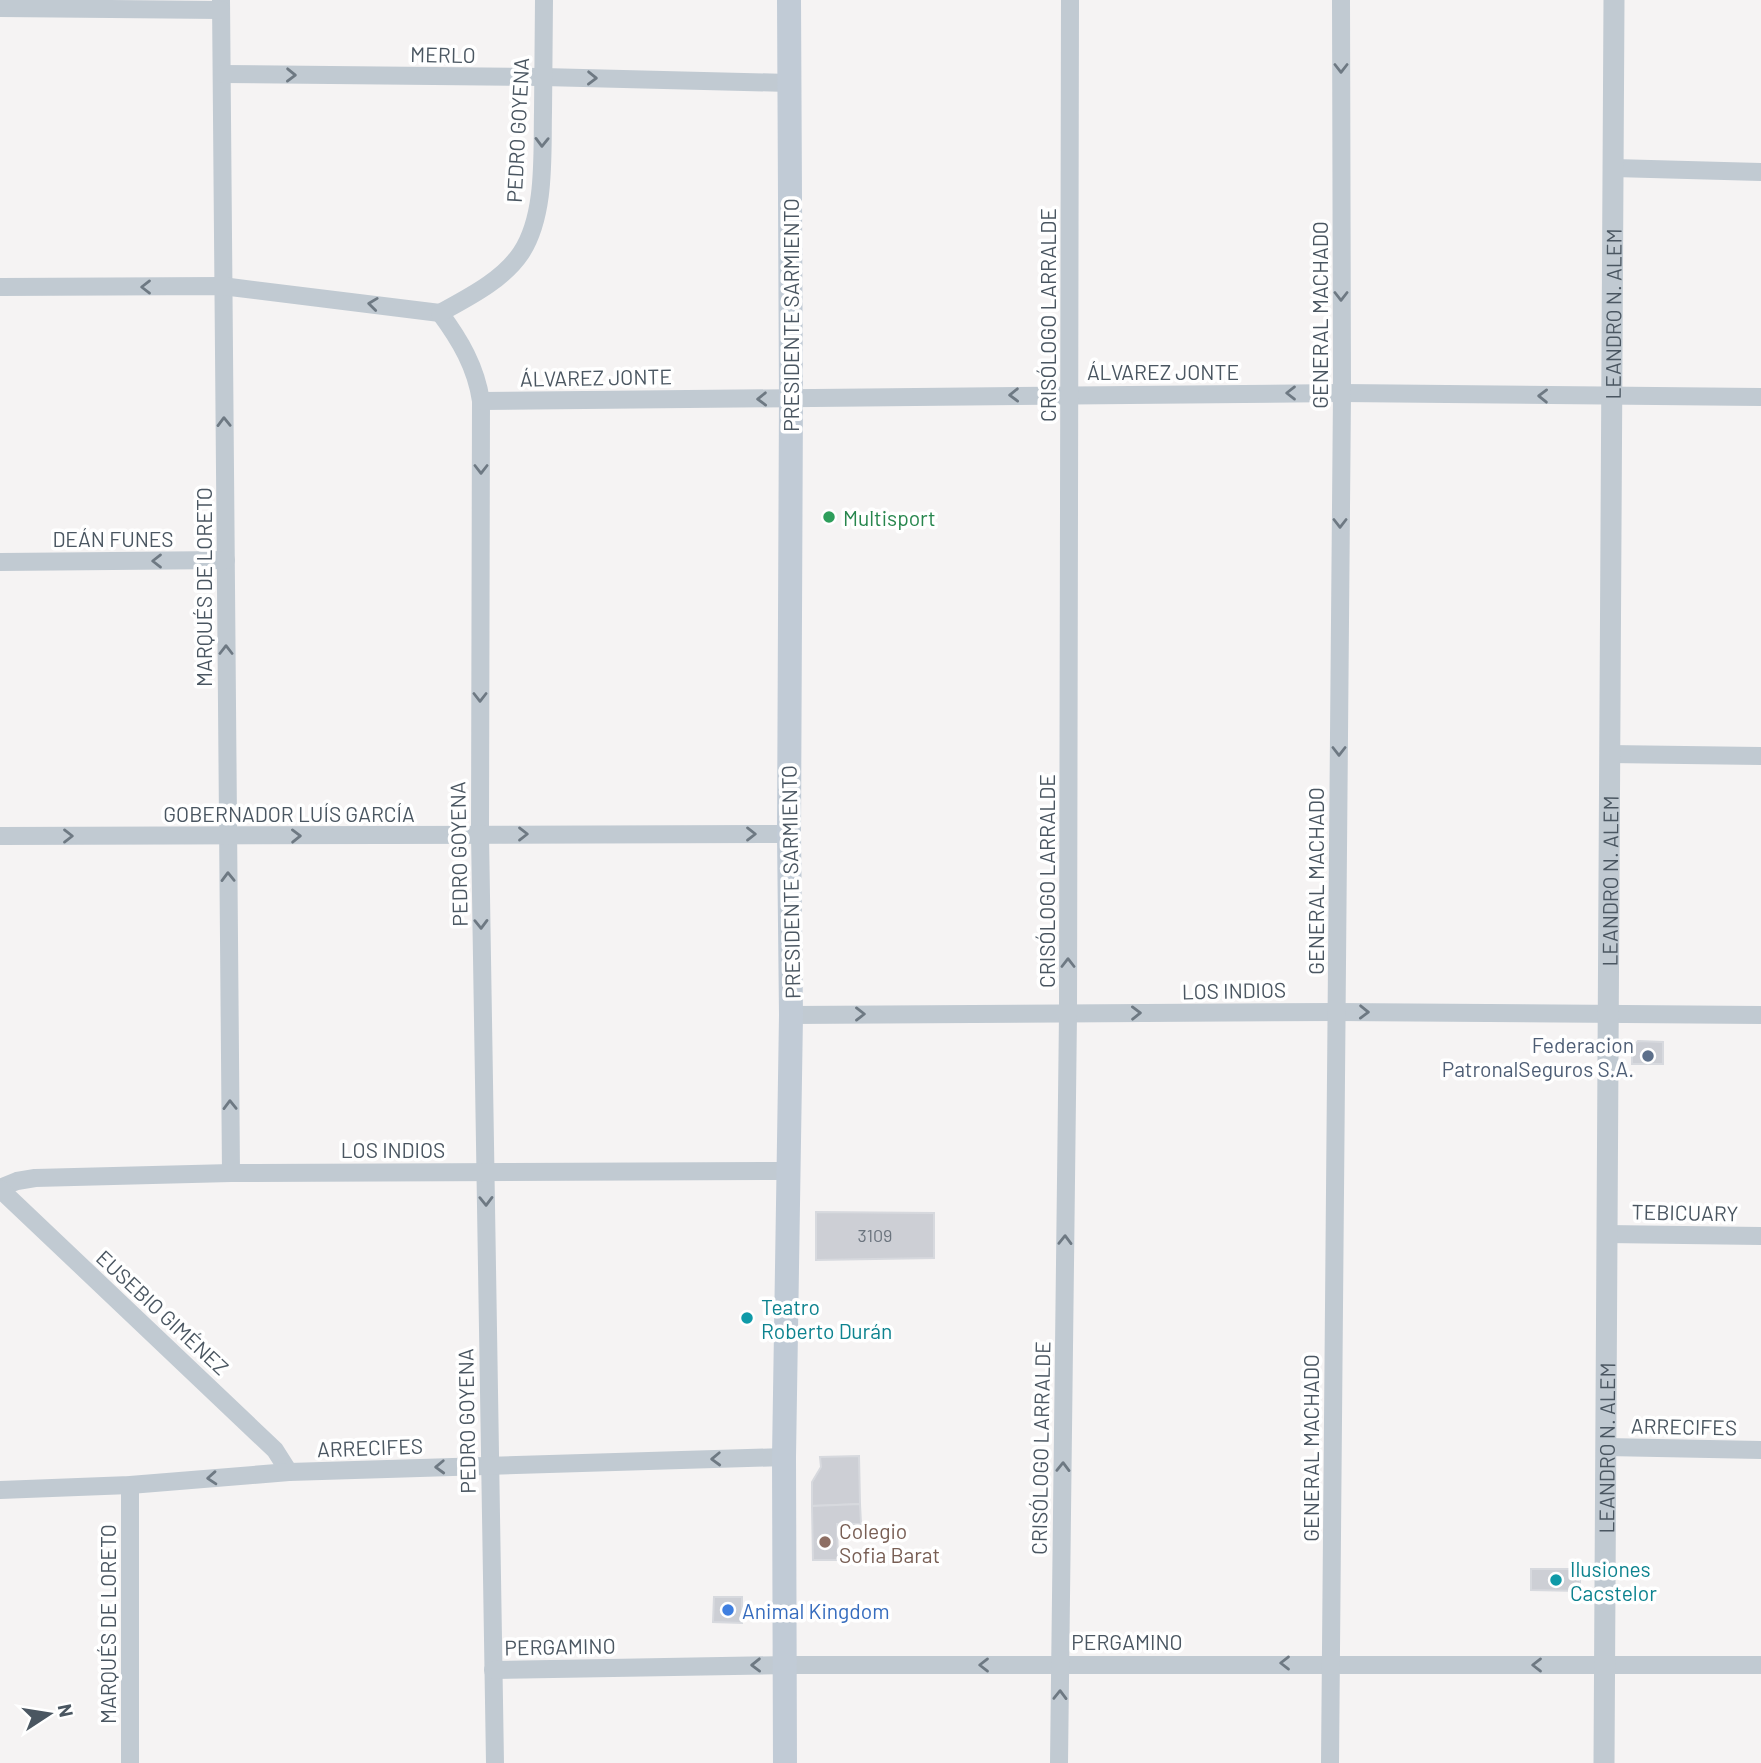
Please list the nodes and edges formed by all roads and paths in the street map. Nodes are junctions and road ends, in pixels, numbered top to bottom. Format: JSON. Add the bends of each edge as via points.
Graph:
{"nodes":[{"id":1,"x":544,"y":0,"type":"edge"},
{"id":2,"x":789,"y":0,"type":"edge"},
{"id":3,"x":1070,"y":0,"type":"edge"},
{"id":4,"x":1341,"y":0,"type":"edge"},
{"id":5,"x":1614,"y":0,"type":"edge"},
{"id":6,"x":221,"y":5,"type":"edge"},
{"id":7,"x":0,"y":8,"type":"edge"},
{"id":8,"x":223,"y":74,"type":"junction"},
{"id":9,"x":543,"y":77,"type":"junction"},
{"id":10,"x":789,"y":83,"type":"junction"},
{"id":11,"x":1614,"y":168,"type":"junction"},
{"id":12,"x":1761,"y":172,"type":"edge"},
{"id":13,"x":222,"y":286,"type":"junction"},
{"id":14,"x":0,"y":287,"type":"edge"},
{"id":15,"x":440,"y":313,"type":"junction"},
{"id":16,"x":1342,"y":393,"type":"junction"},
{"id":17,"x":1070,"y":395,"type":"junction"},
{"id":18,"x":1611,"y":397,"type":"junction"},
{"id":19,"x":1761,"y":397,"type":"edge"},
{"id":20,"x":791,"y":398,"type":"junction"},
{"id":21,"x":481,"y":401,"type":"junction"},
{"id":22,"x":226,"y":560,"type":"junction"},
{"id":23,"x":0,"y":562,"type":"edge"},
{"id":24,"x":1609,"y":754,"type":"junction"},
{"id":25,"x":1761,"y":756,"type":"edge"},
{"id":26,"x":480,"y":834,"type":"junction"},
{"id":27,"x":789,"y":834,"type":"junction"},
{"id":28,"x":0,"y":836,"type":"edge"},
{"id":29,"x":227,"y":837,"type":"junction"},
{"id":30,"x":1336,"y":1012,"type":"junction"},
{"id":31,"x":1068,"y":1014,"type":"junction"},
{"id":32,"x":791,"y":1015,"type":"junction"},
{"id":33,"x":1609,"y":1015,"type":"junction"},
{"id":34,"x":1761,"y":1015,"type":"edge"},
{"id":35,"x":486,"y":1171,"type":"junction"},
{"id":36,"x":789,"y":1171,"type":"junction"},
{"id":37,"x":231,"y":1173,"type":"junction"},
{"id":38,"x":0,"y":1189,"type":"edge"},
{"id":39,"x":1608,"y":1234,"type":"junction"},
{"id":40,"x":1761,"y":1237,"type":"edge"},
{"id":41,"x":1606,"y":1447,"type":"junction"},
{"id":42,"x":1761,"y":1450,"type":"edge"},
{"id":43,"x":784,"y":1457,"type":"junction"},
{"id":44,"x":489,"y":1466,"type":"junction"},
{"id":45,"x":289,"y":1472,"type":"junction"},
{"id":46,"x":130,"y":1485,"type":"junction"},
{"id":47,"x":0,"y":1490,"type":"edge"},
{"id":48,"x":1332,"y":1663,"type":"junction"},
{"id":49,"x":1060,"y":1664,"type":"junction"},
{"id":50,"x":786,"y":1665,"type":"junction"},
{"id":51,"x":1605,"y":1665,"type":"junction"},
{"id":52,"x":1761,"y":1665,"type":"edge"},
{"id":53,"x":493,"y":1670,"type":"junction"},
{"id":54,"x":130,"y":1763,"type":"edge"},
{"id":55,"x":495,"y":1763,"type":"edge"},
{"id":56,"x":785,"y":1763,"type":"edge"},
{"id":57,"x":1059,"y":1763,"type":"edge"},
{"id":58,"x":1330,"y":1763,"type":"edge"},
{"id":59,"x":1604,"y":1763,"type":"edge"}],
"edges":[{"from":1,"to":9,"type":"street","name":"PEDRO GOYENA"},
{"from":2,"to":10,"type":"main road","name":"PRESIDENTE SARMIENTO"},
{"from":3,"to":17,"type":"street","name":"CRISÓLOGO LARRALDE"},
{"from":4,"to":16,"type":"street","name":"GENERAL MACHADO","one_way":true},
{"from":5,"to":11,"type":"street","name":"LEANDRO N. ALEM"},
{"from":6,"to":7,"type":"street"},
{"from":6,"to":8,"type":"street","name":"MARQUÉS DE LORETO"},
{"from":8,"to":9,"type":"street","name":"MERLO","one_way":true},
{"from":8,"to":13,"type":"street","name":"MARQUÉS DE LORETO"},
{"from":9,"to":10,"type":"street","name":"MERLO","one_way":true},
{"from":9,"to":15,"type":"street","name":"PEDRO GOYENA","one_way":true,"via":[[542,174],[528,237],[503,273]]},
{"from":10,"to":20,"type":"main road","name":"PRESIDENTE SARMIENTO"},
{"from":11,"to":12,"type":"street"},
{"from":11,"to":18,"type":"street","name":"LEANDRO N. ALEM"},
{"from":13,"to":14,"type":"street","one_way":true},
{"from":15,"to":13,"type":"street","one_way":true},
{"from":22,"to":13,"type":"street","name":"MARQUÉS DE LORETO","one_way":true},
{"from":15,"to":21,"type":"street","name":"PEDRO GOYENA","via":[[466,352]]},
{"from":16,"to":17,"type":"street","name":"ÁLVAREZ JONTE","one_way":true},
{"from":18,"to":16,"type":"street","name":"ÁLVAREZ JONTE","one_way":true},
{"from":16,"to":30,"type":"street","name":"GENERAL MACHADO","one_way":true},
{"from":17,"to":20,"type":"street","name":"ÁLVAREZ JONTE","one_way":true},
{"from":31,"to":17,"type":"street","name":"CRISÓLOGO LARRALDE","one_way":true},
{"from":18,"to":19,"type":"street","name":"ÁLVAREZ JONTE"},
{"from":18,"to":24,"type":"street","name":"LEANDRO N. ALEM"},
{"from":20,"to":21,"type":"street","name":"ÁLVAREZ JONTE","one_way":true},
{"from":20,"to":27,"type":"main road","name":"PRESIDENTE SARMIENTO"},
{"from":21,"to":26,"type":"street","name":"PEDRO GOYENA","one_way":true},
{"from":22,"to":23,"type":"street","name":"DEÁN FUNES","one_way":true},
{"from":29,"to":22,"type":"street","name":"MARQUÉS DE LORETO","one_way":true},
{"from":24,"to":25,"type":"street"},
{"from":24,"to":33,"type":"street","name":"LEANDRO N. ALEM"},
{"from":26,"to":27,"type":"street","name":"GOBERNADOR LUÍS GARCÍA","one_way":true},
{"from":29,"to":26,"type":"street","name":"GOBERNADOR LUÍS GARCÍA","one_way":true},
{"from":26,"to":35,"type":"street","name":"PEDRO GOYENA","one_way":true},
{"from":27,"to":32,"type":"main road","name":"PRESIDENTE SARMIENTO"},
{"from":28,"to":29,"type":"street","name":"GOBERNADOR LUÍS GARCÍA","one_way":true},
{"from":37,"to":29,"type":"street","name":"MARQUÉS DE LORETO","one_way":true},
{"from":31,"to":30,"type":"street","name":"LOS INDIOS","one_way":true},
{"from":30,"to":33,"type":"street","name":"LOS INDIOS","one_way":true},
{"from":30,"to":48,"type":"street","name":"GENERAL MACHADO"},
{"from":32,"to":31,"type":"street","name":"LOS INDIOS","one_way":true},
{"from":49,"to":31,"type":"street","name":"CRISÓLOGO LARRALDE","one_way":true},
{"from":32,"to":36,"type":"main road","name":"PRESIDENTE SARMIENTO"},
{"from":33,"to":34,"type":"street","name":"LOS INDIOS"},
{"from":33,"to":39,"type":"street","name":"LEANDRO N. ALEM"},
{"from":35,"to":36,"type":"street","name":"LOS INDIOS"},
{"from":35,"to":37,"type":"street","name":"LOS INDIOS"},
{"from":35,"to":44,"type":"street","name":"PEDRO GOYENA","one_way":true},
{"from":36,"to":43,"type":"main road","name":"PRESIDENTE SARMIENTO"},
{"from":37,"to":38,"type":"street","name":"LOS INDIOS","via":[[35,1178]]},
{"from":38,"to":45,"type":"street","name":"EUSEBIO GIMÉNEZ","via":[[275,1450]]},
{"from":39,"to":40,"type":"street","name":"TEBICUARY"},
{"from":39,"to":41,"type":"street","name":"LEANDRO N. ALEM"},
{"from":41,"to":42,"type":"street","name":"ARRECIFES"},
{"from":41,"to":51,"type":"street","name":"LEANDRO N. ALEM"},
{"from":43,"to":44,"type":"street","name":"ARRECIFES","one_way":true},
{"from":43,"to":50,"type":"main road","name":"PRESIDENTE SARMIENTO"},
{"from":44,"to":45,"type":"street","name":"ARRECIFES","one_way":true},
{"from":44,"to":53,"type":"street","name":"PEDRO GOYENA"},
{"from":45,"to":46,"type":"street","name":"ARRECIFES","one_way":true},
{"from":46,"to":47,"type":"street","name":"ARRECIFES"},
{"from":46,"to":54,"type":"street","name":"MARQUÉS DE LORETO"},
{"from":48,"to":49,"type":"street","name":"PERGAMINO","one_way":true},
{"from":51,"to":48,"type":"street","name":"PERGAMINO","one_way":true},
{"from":48,"to":58,"type":"street","name":"GENERAL MACHADO"},
{"from":49,"to":50,"type":"street","name":"PERGAMINO","one_way":true},
{"from":57,"to":49,"type":"street","name":"CRISÓLOGO LARRALDE","one_way":true},
{"from":50,"to":53,"type":"street","name":"PERGAMINO","one_way":true},
{"from":50,"to":56,"type":"main road","name":"PRESIDENTE SARMIENTO"},
{"from":51,"to":52,"type":"street","name":"PERGAMINO"},
{"from":51,"to":59,"type":"street","name":"LEANDRO N. ALEM"},
{"from":53,"to":55,"type":"street","name":"PEDRO GOYENA"}]}
